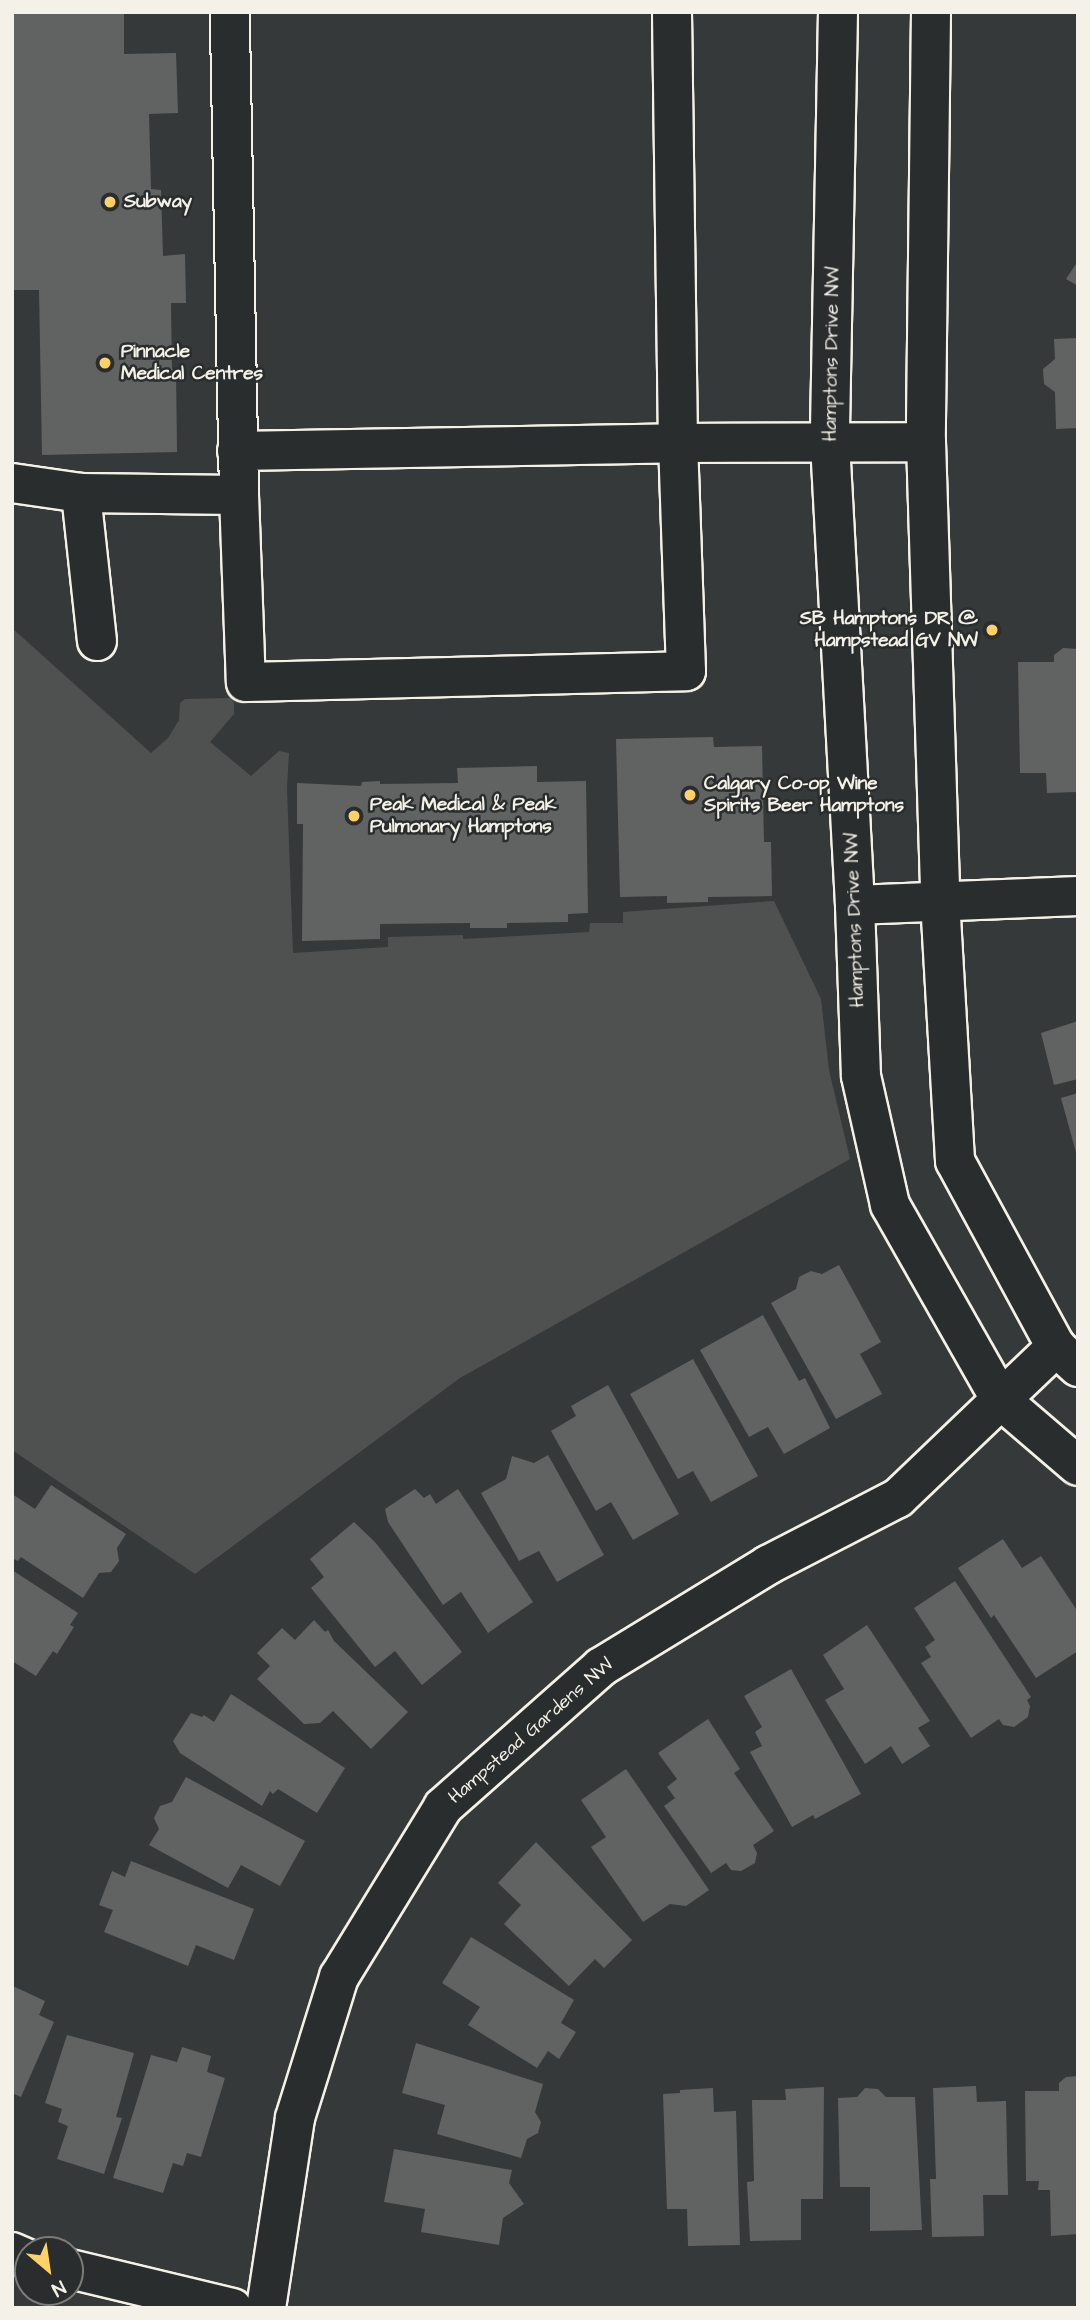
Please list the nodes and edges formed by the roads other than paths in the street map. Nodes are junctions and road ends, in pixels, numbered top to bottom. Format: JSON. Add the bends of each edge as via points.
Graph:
{"nodes":[{"id":1,"x":230,"y":12,"type":"edge"},
{"id":2,"x":672,"y":12,"type":"edge"},
{"id":3,"x":838,"y":12,"type":"edge"},
{"id":4,"x":931,"y":12,"type":"edge"},
{"id":5,"x":926,"y":442,"type":"junction"},
{"id":6,"x":678,"y":443,"type":"junction"},
{"id":7,"x":830,"y":443,"type":"junction"},
{"id":8,"x":237,"y":451,"type":"junction"},
{"id":9,"x":12,"y":483,"type":"edge"},
{"id":10,"x":80,"y":493,"type":"junction"},
{"id":11,"x":239,"y":495,"type":"junction"},
{"id":12,"x":97,"y":641,"type":"dead end"},
{"id":13,"x":1078,"y":896,"type":"edge"},
{"id":14,"x":940,"y":900,"type":"junction"},
{"id":15,"x":855,"y":905,"type":"junction"},
{"id":16,"x":1067,"y":1357,"type":"edge"},
{"id":17,"x":1001,"y":1400,"type":"junction"},
{"id":18,"x":1078,"y":1466,"type":"edge"},
{"id":19,"x":84,"y":2272,"type":"edge"},
{"id":20,"x":232,"y":2308,"type":"edge"},
{"id":21,"x":266,"y":2308,"type":"edge"}],
"edges":[{"from":1,"to":8,"type":"street"},
{"from":2,"to":6,"type":"street"},
{"from":3,"to":7,"type":"street","name":"Hamptons Drive NW"},
{"from":4,"to":5,"type":"street"},
{"from":5,"to":7,"type":"street"},
{"from":5,"to":14,"type":"street"},
{"from":6,"to":7,"type":"street"},
{"from":6,"to":8,"type":"street"},
{"from":6,"to":11,"type":"street","via":[[686,671],[246,682]]},
{"from":7,"to":15,"type":"street","name":"Hamptons Drive NW"},
{"from":8,"to":11,"type":"street"},
{"from":9,"to":10,"type":"street"},
{"from":10,"to":11,"type":"street"},
{"from":10,"to":12,"type":"street"},
{"from":13,"to":14,"type":"street"},
{"from":14,"to":15,"type":"street"},
{"from":14,"to":16,"type":"street","via":[[955,1161]]},
{"from":15,"to":17,"type":"street","name":"Hamptons Drive NW","via":[[860,1076],[890,1205]]},
{"from":16,"to":17,"type":"street","name":"Hampstead Gardens NW"},
{"from":17,"to":18,"type":"street","name":"Hamptons Drive NW"},
{"from":17,"to":21,"type":"street","name":"Hampstead Gardens NW","via":[[898,1498],[768,1565],[601,1667],[443,1807],[339,1977],[295,2118]]},
{"from":19,"to":20,"type":"street"}]}
